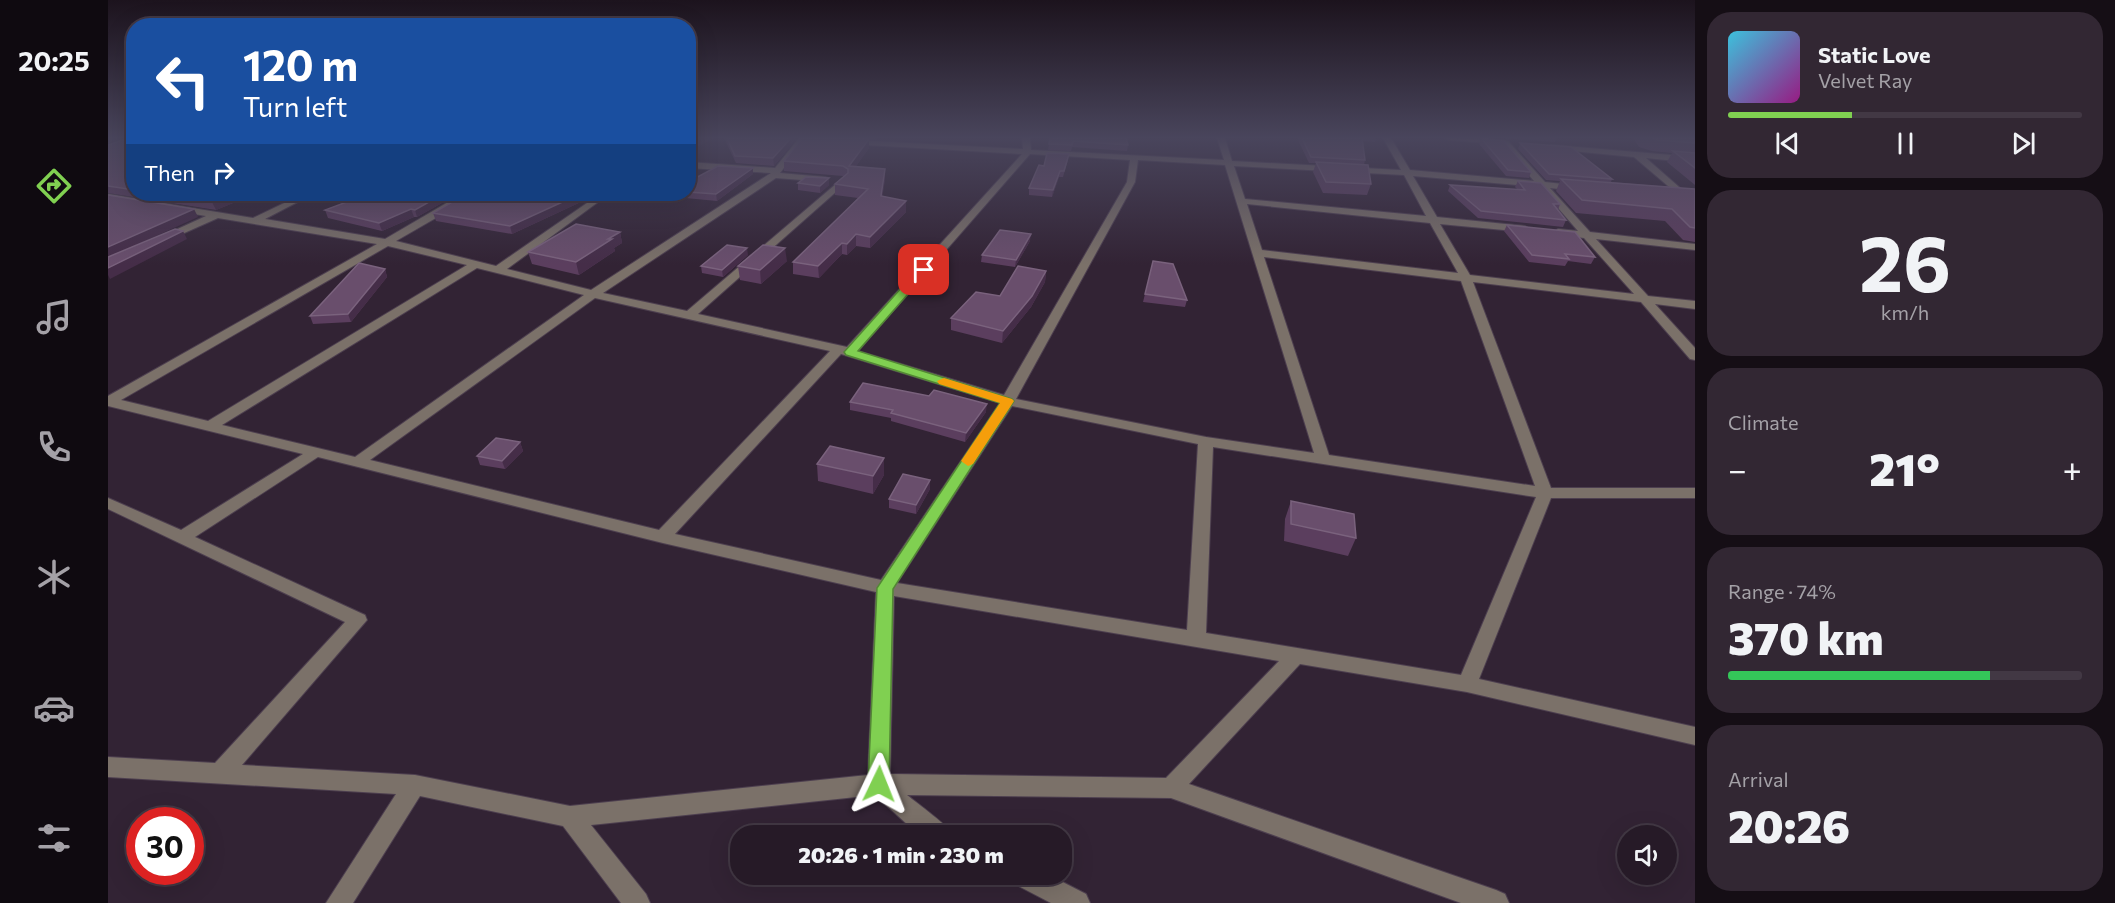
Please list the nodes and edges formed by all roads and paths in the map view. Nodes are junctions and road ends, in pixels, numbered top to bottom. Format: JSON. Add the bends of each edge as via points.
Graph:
{"nodes":[{"id":1,"x":764,"y":180,"type":"edge"},
{"id":2,"x":836,"y":180,"type":"edge"},
{"id":3,"x":1002,"y":180,"type":"edge"},
{"id":4,"x":1131,"y":180,"type":"edge"},
{"id":5,"x":1234,"y":180,"type":"edge"},
{"id":6,"x":1413,"y":180,"type":"edge"},
{"id":7,"x":1490,"y":180,"type":"edge"},
{"id":8,"x":1540,"y":180,"type":"edge"},
{"id":9,"x":1668,"y":180,"type":"edge"},
{"id":10,"x":1545,"y":185,"type":"junction"},
{"id":11,"x":1592,"y":189,"type":"edge"},
{"id":12,"x":1674,"y":196,"type":"edge"},
{"id":13,"x":111,"y":198,"type":"edge"},
{"id":14,"x":1690,"y":198,"type":"edge"},
{"id":15,"x":126,"y":200,"type":"edge"},
{"id":16,"x":141,"y":201,"type":"edge"},
{"id":17,"x":295,"y":201,"type":"edge"},
{"id":18,"x":459,"y":201,"type":"edge"},
{"id":19,"x":595,"y":201,"type":"edge"},
{"id":20,"x":1241,"y":201,"type":"junction"},
{"id":21,"x":151,"y":202,"type":"joint"},
{"id":22,"x":1695,"y":206,"type":"edge"},
{"id":23,"x":216,"y":215,"type":"junction"},
{"id":24,"x":1435,"y":219,"type":"junction"},
{"id":25,"x":254,"y":221,"type":"junction"},
{"id":26,"x":1535,"y":230,"type":"edge"},
{"id":27,"x":1546,"y":231,"type":"edge"},
{"id":28,"x":1590,"y":236,"type":"junction"},
{"id":29,"x":386,"y":242,"type":"junction"},
{"id":30,"x":151,"y":244,"type":"edge"},
{"id":31,"x":1695,"y":247,"type":"edge"},
{"id":32,"x":1258,"y":253,"type":"junction"},
{"id":33,"x":476,"y":264,"type":"junction"},
{"id":34,"x":498,"y":270,"type":"junction"},
{"id":35,"x":1466,"y":278,"type":"junction"},
{"id":36,"x":593,"y":294,"type":"junction"},
{"id":37,"x":1644,"y":299,"type":"junction"},
{"id":38,"x":1695,"y":306,"type":"edge"},
{"id":39,"x":689,"y":316,"type":"junction"},
{"id":40,"x":845,"y":351,"type":"junction"},
{"id":41,"x":1695,"y":356,"type":"edge"},
{"id":42,"x":108,"y":401,"type":"edge"},
{"id":43,"x":1008,"y":401,"type":"junction"},
{"id":44,"x":210,"y":426,"type":"junction"},
{"id":45,"x":1206,"y":441,"type":"junction"},
{"id":46,"x":316,"y":452,"type":"junction"},
{"id":47,"x":1323,"y":459,"type":"junction"},
{"id":48,"x":358,"y":462,"type":"junction"},
{"id":49,"x":1545,"y":493,"type":"junction"},
{"id":50,"x":1695,"y":493,"type":"edge"},
{"id":51,"x":108,"y":503,"type":"edge"},
{"id":52,"x":182,"y":537,"type":"junction"},
{"id":53,"x":663,"y":537,"type":"junction"},
{"id":54,"x":885,"y":588,"type":"junction"},
{"id":55,"x":1196,"y":640,"type":"junction"},
{"id":56,"x":1296,"y":656,"type":"junction"},
{"id":57,"x":1467,"y":684,"type":"junction"},
{"id":58,"x":1695,"y":736,"type":"edge"},
{"id":59,"x":108,"y":768,"type":"edge"},
{"id":60,"x":220,"y":774,"type":"junction"},
{"id":61,"x":879,"y":784,"type":"junction"},
{"id":62,"x":415,"y":785,"type":"junction"},
{"id":63,"x":1171,"y":788,"type":"junction"},
{"id":64,"x":570,"y":817,"type":"junction"},
{"id":65,"x":925,"y":825,"type":"edge"},
{"id":66,"x":1042,"y":885,"type":"edge"},
{"id":67,"x":339,"y":903,"type":"edge"},
{"id":68,"x":637,"y":903,"type":"edge"},
{"id":69,"x":1077,"y":903,"type":"edge"},
{"id":70,"x":1496,"y":903,"type":"edge"}],
"edges":[{"from":1,"to":36,"type":"street"},
{"from":2,"to":39,"type":"street","via":[[843,181]]},
{"from":3,"to":40,"type":"street"},
{"from":4,"to":43,"type":"street"},
{"from":5,"to":20,"type":"street"},
{"from":6,"to":24,"type":"street"},
{"from":7,"to":10,"type":"street"},
{"from":8,"to":10,"type":"street"},
{"from":9,"to":14,"type":"street"},
{"from":10,"to":11,"type":"street"},
{"from":10,"to":28,"type":"street"},
{"from":12,"to":14,"type":"street"},
{"from":13,"to":15,"type":"street"},
{"from":14,"to":22,"type":"street"},
{"from":16,"to":21,"type":"street"},
{"from":17,"to":25,"type":"street"},
{"from":18,"to":29,"type":"street"},
{"from":19,"to":34,"type":"street"},
{"from":20,"to":24,"type":"street"},
{"from":20,"to":32,"type":"street"},
{"from":21,"to":23,"type":"street"},
{"from":23,"to":25,"type":"street"},
{"from":23,"to":30,"type":"street"},
{"from":24,"to":26,"type":"street"},
{"from":24,"to":35,"type":"street"},
{"from":25,"to":29,"type":"street"},
{"from":27,"to":28,"type":"street"},
{"from":28,"to":31,"type":"street"},
{"from":28,"to":37,"type":"street"},
{"from":29,"to":33,"type":"street"},
{"from":29,"to":42,"type":"street"},
{"from":32,"to":35,"type":"street"},
{"from":32,"to":47,"type":"street"},
{"from":33,"to":34,"type":"street"},
{"from":33,"to":44,"type":"street"},
{"from":34,"to":36,"type":"street"},
{"from":35,"to":37,"type":"street"},
{"from":35,"to":49,"type":"street"},
{"from":36,"to":39,"type":"street"},
{"from":36,"to":48,"type":"street"},
{"from":37,"to":38,"type":"street"},
{"from":37,"to":41,"type":"street"},
{"from":39,"to":40,"type":"street"},
{"from":40,"to":43,"type":"street"},
{"from":40,"to":53,"type":"street"},
{"from":42,"to":44,"type":"street"},
{"from":43,"to":45,"type":"street"},
{"from":43,"to":54,"type":"street"},
{"from":44,"to":46,"type":"street"},
{"from":45,"to":47,"type":"street"},
{"from":45,"to":55,"type":"street"},
{"from":46,"to":48,"type":"street"},
{"from":46,"to":52,"type":"street"},
{"from":47,"to":49,"type":"street"},
{"from":48,"to":53,"type":"street"},
{"from":49,"to":50,"type":"street"},
{"from":49,"to":57,"type":"street"},
{"from":51,"to":52,"type":"street"},
{"from":52,"to":60,"type":"street","via":[[358,620]]},
{"from":53,"to":54,"type":"street"},
{"from":54,"to":55,"type":"street"},
{"from":54,"to":61,"type":"street"},
{"from":55,"to":56,"type":"street"},
{"from":56,"to":57,"type":"street"},
{"from":56,"to":63,"type":"street"},
{"from":57,"to":58,"type":"street"},
{"from":59,"to":60,"type":"street"},
{"from":60,"to":62,"type":"street"},
{"from":61,"to":63,"type":"street"},
{"from":61,"to":64,"type":"street"},
{"from":61,"to":65,"type":"street"},
{"from":62,"to":64,"type":"street"},
{"from":62,"to":67,"type":"street"},
{"from":63,"to":70,"type":"street"},
{"from":64,"to":68,"type":"street"},
{"from":66,"to":69,"type":"street"}]}
